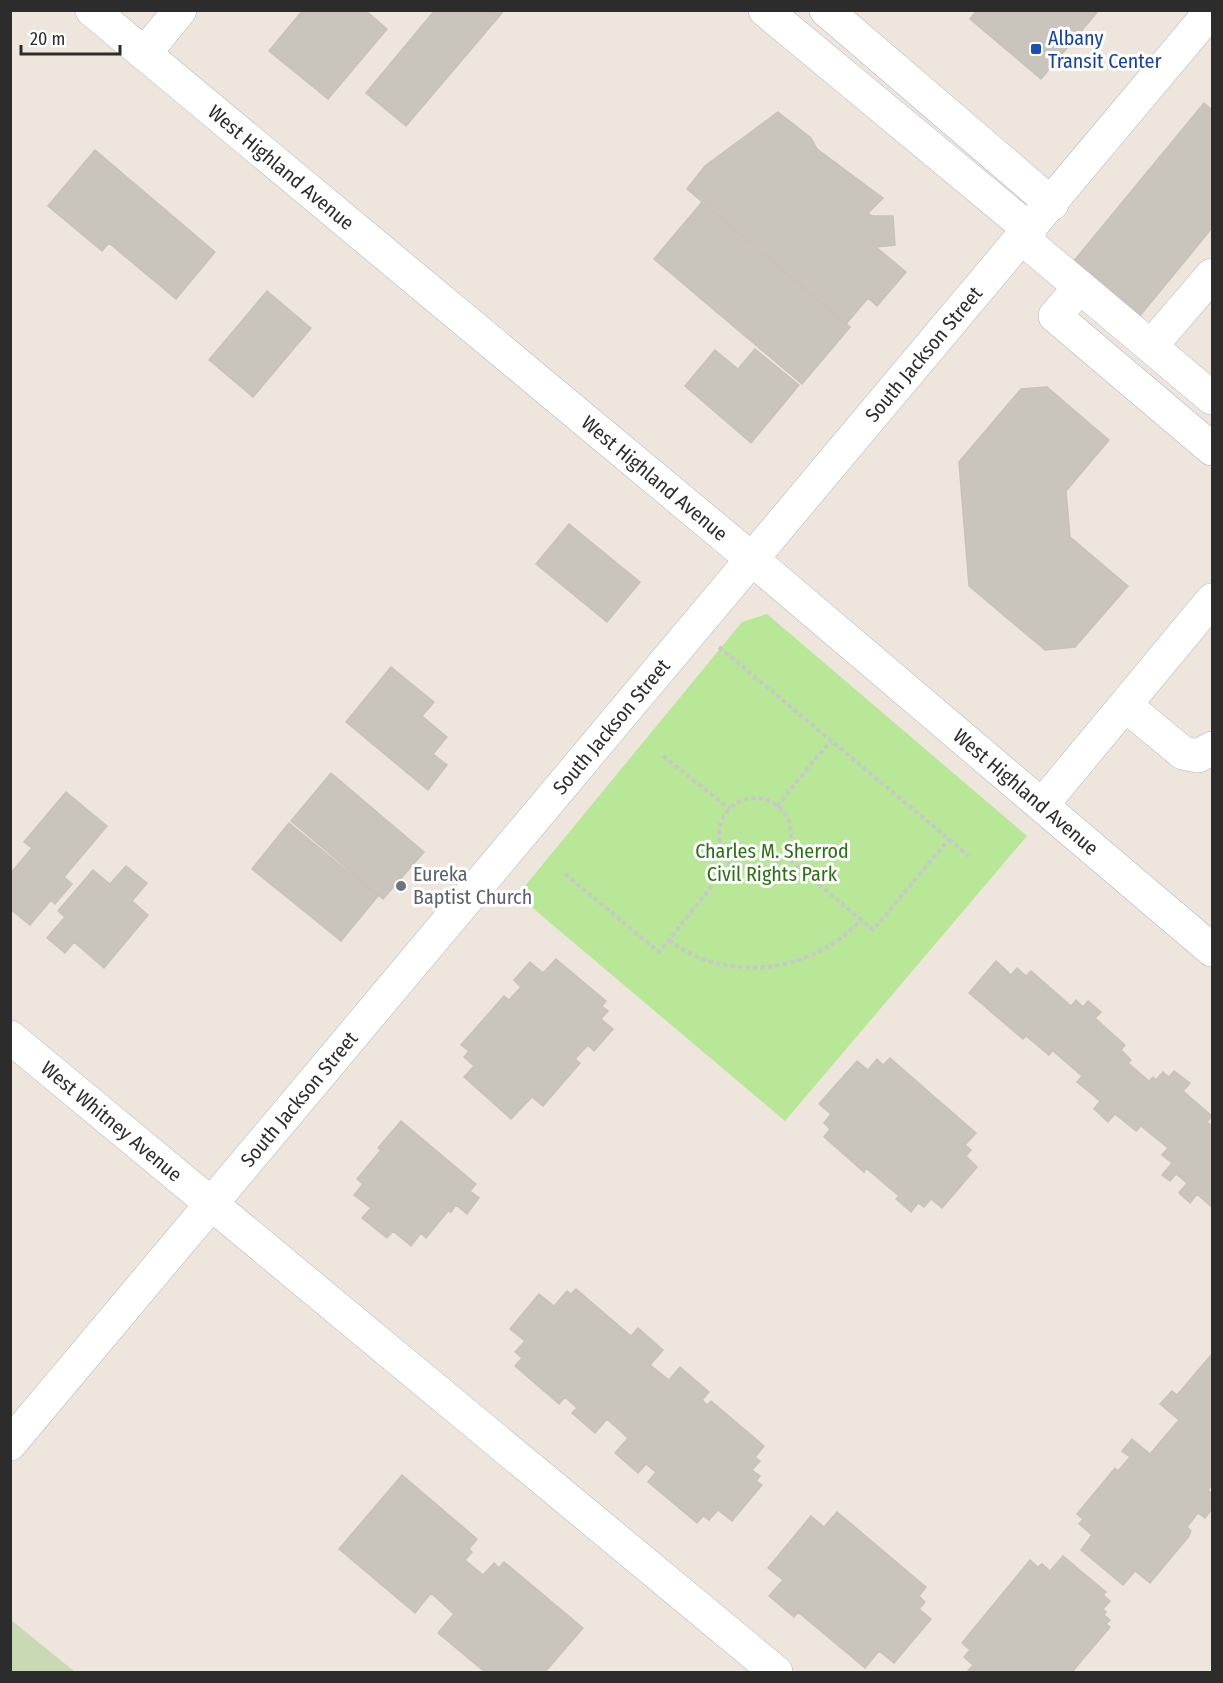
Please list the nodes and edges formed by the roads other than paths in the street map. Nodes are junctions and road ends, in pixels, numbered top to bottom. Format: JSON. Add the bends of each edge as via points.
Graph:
{"nodes":[{"id":1,"x":92,"y":10,"type":"edge"},
{"id":2,"x":180,"y":10,"type":"edge"},
{"id":3,"x":765,"y":10,"type":"edge"},
{"id":4,"x":826,"y":10,"type":"edge"},
{"id":5,"x":1212,"y":10,"type":"edge"},
{"id":6,"x":144,"y":54,"type":"junction"},
{"id":7,"x":1052,"y":204,"type":"junction"},
{"id":8,"x":1026,"y":235,"type":"junction"},
{"id":9,"x":1212,"y":275,"type":"edge"},
{"id":10,"x":1080,"y":287,"type":"junction"},
{"id":11,"x":1151,"y":346,"type":"junction"},
{"id":12,"x":1212,"y":398,"type":"edge"},
{"id":13,"x":1212,"y":449,"type":"edge"},
{"id":14,"x":753,"y":560,"type":"junction"},
{"id":15,"x":1212,"y":600,"type":"edge"},
{"id":16,"x":1125,"y":705,"type":"junction"},
{"id":17,"x":1212,"y":748,"type":"edge"},
{"id":18,"x":1042,"y":805,"type":"junction"},
{"id":19,"x":1212,"y":950,"type":"edge"},
{"id":20,"x":10,"y":1037,"type":"edge"},
{"id":21,"x":211,"y":1206,"type":"junction"},
{"id":22,"x":10,"y":1444,"type":"edge"},
{"id":23,"x":776,"y":1672,"type":"edge"}],
"edges":[{"from":1,"to":6,"type":"street","name":"West Highland Avenue"},
{"from":2,"to":6,"type":"street"},
{"from":3,"to":8,"type":"street"},
{"from":4,"to":7,"type":"street"},
{"from":5,"to":7,"type":"street","name":"South Jackson Street"},
{"from":6,"to":14,"type":"street","name":"West Highland Avenue"},
{"from":7,"to":8,"type":"street","name":"South Jackson Street"},
{"from":8,"to":10,"type":"street"},
{"from":8,"to":14,"type":"street","name":"South Jackson Street"},
{"from":9,"to":11,"type":"street"},
{"from":10,"to":11,"type":"street"},
{"from":10,"to":13,"type":"street","via":[[1055,316]]},
{"from":11,"to":12,"type":"street"},
{"from":14,"to":18,"type":"street","name":"West Highland Avenue"},
{"from":14,"to":21,"type":"street","name":"South Jackson Street"},
{"from":15,"to":16,"type":"street"},
{"from":16,"to":17,"type":"street","via":[[1183,753],[1198,756]]},
{"from":16,"to":18,"type":"street"},
{"from":18,"to":19,"type":"street","name":"West Highland Avenue"},
{"from":20,"to":21,"type":"street","name":"West Whitney Avenue"},
{"from":21,"to":22,"type":"street","name":"South Jackson Street"},
{"from":21,"to":23,"type":"street","name":"West Whitney Avenue"}]}
